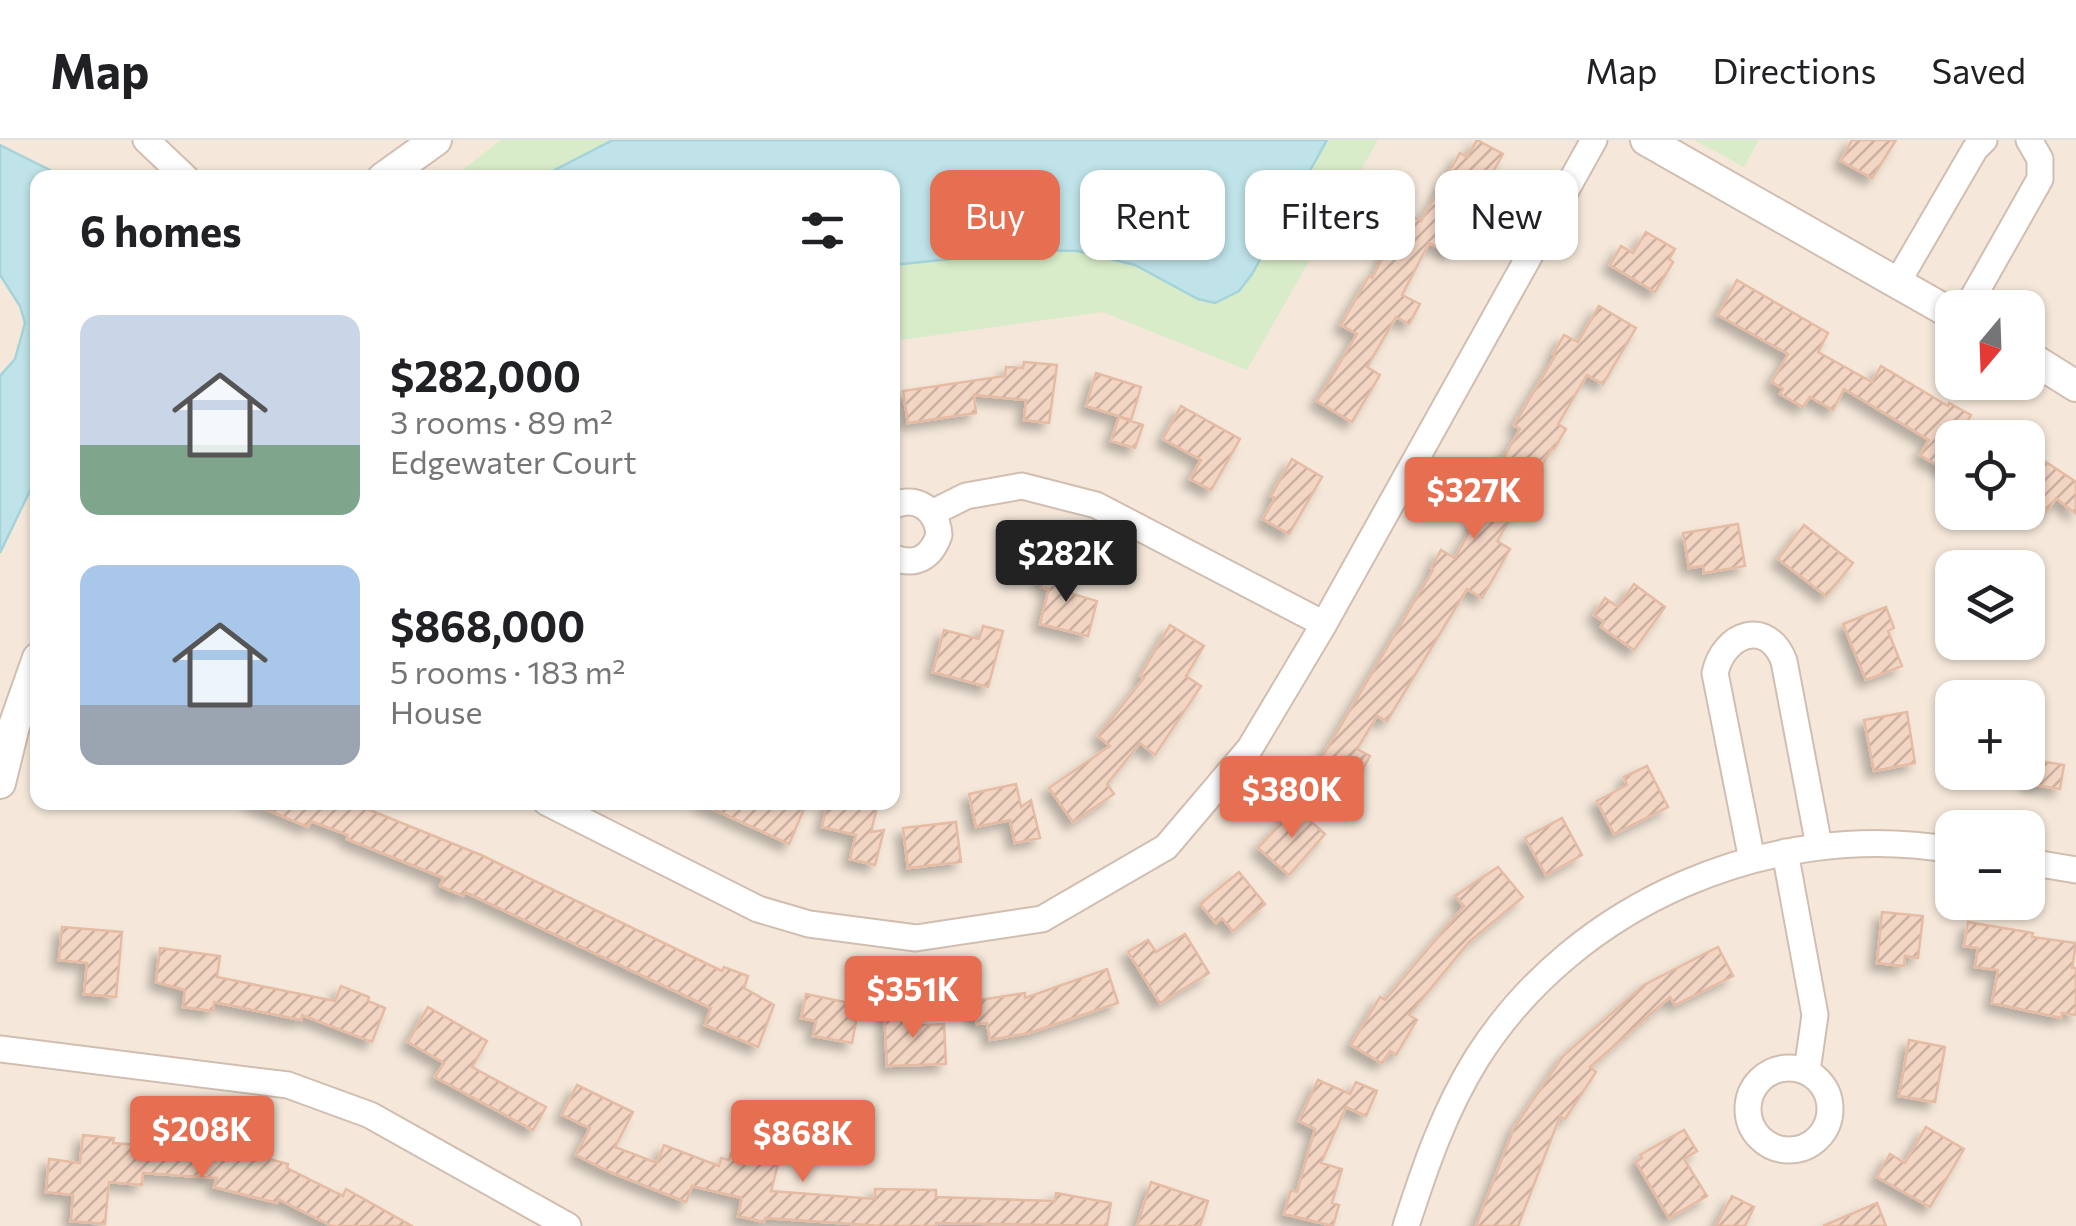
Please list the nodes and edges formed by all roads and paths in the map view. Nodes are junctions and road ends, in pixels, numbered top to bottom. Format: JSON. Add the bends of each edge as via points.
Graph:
{"nodes":[{"id":1,"x":146,"y":140,"type":"edge"},
{"id":2,"x":436,"y":140,"type":"edge"},
{"id":3,"x":1594,"y":140,"type":"edge"},
{"id":4,"x":1646,"y":140,"type":"edge"},
{"id":5,"x":1984,"y":140,"type":"edge"},
{"id":6,"x":2029,"y":140,"type":"edge"},
{"id":7,"x":178,"y":170,"type":"edge"},
{"id":8,"x":394,"y":170,"type":"edge"},
{"id":9,"x":1897,"y":283,"type":"junction"},
{"id":10,"x":1978,"y":290,"type":"edge"},
{"id":11,"x":1935,"y":304,"type":"edge"},
{"id":12,"x":2045,"y":367,"type":"edge"},
{"id":13,"x":2076,"y":386,"type":"edge"},
{"id":14,"x":900,"y":504,"type":"edge"},
{"id":15,"x":932,"y":513,"type":"junction"},
{"id":16,"x":900,"y":560,"type":"edge"},
{"id":17,"x":1324,"y":624,"type":"junction"},
{"id":18,"x":30,"y":681,"type":"edge"},
{"id":19,"x":0,"y":783,"type":"edge"},
{"id":20,"x":562,"y":810,"type":"edge"},
{"id":21,"x":1819,"y":846,"type":"junction"},
{"id":22,"x":1935,"y":849,"type":"edge"},
{"id":23,"x":1785,"y":852,"type":"junction"},
{"id":24,"x":1752,"y":860,"type":"junction"},
{"id":25,"x":2045,"y":865,"type":"edge"},
{"id":26,"x":2076,"y":870,"type":"edge"},
{"id":27,"x":0,"y":1049,"type":"edge"},
{"id":28,"x":1807,"y":1071,"type":"dead end"},
{"id":29,"x":568,"y":1226,"type":"edge"},
{"id":30,"x":1406,"y":1226,"type":"edge"}],
"edges":[{"from":1,"to":7,"type":"street"},
{"from":2,"to":8,"type":"street"},
{"from":3,"to":17,"type":"street"},
{"from":4,"to":9,"type":"street"},
{"from":5,"to":9,"type":"street"},
{"from":6,"to":10,"type":"street","via":[[2040,159],[2040,179]]},
{"from":9,"to":11,"type":"street"},
{"from":12,"to":13,"type":"street"},
{"from":14,"to":15,"type":"street","via":[[912,502]]},
{"from":15,"to":16,"type":"street","via":[[939,536],[928,556]]},
{"from":15,"to":17,"type":"street","via":[[966,496],[1022,486],[1096,505]]},
{"from":17,"to":20,"type":"street","via":[[1250,748],[1166,847],[1042,919],[916,938],[809,924],[758,909]]},
{"from":18,"to":19,"type":"street"},
{"from":21,"to":22,"type":"street"},
{"from":21,"to":23,"type":"street"},
{"from":21,"to":24,"type":"street","via":[[1784,661],[1772,642],[1749,635],[1726,647],[1715,673]]},
{"from":23,"to":24,"type":"street"},
{"from":23,"to":28,"type":"street","via":[[1815,1015]]},
{"from":24,"to":30,"type":"street","via":[[1685,883],[1613,922],[1528,995],[1454,1098]]},
{"from":25,"to":26,"type":"street"},
{"from":27,"to":29,"type":"street","via":[[288,1085],[370,1115]]}]}
